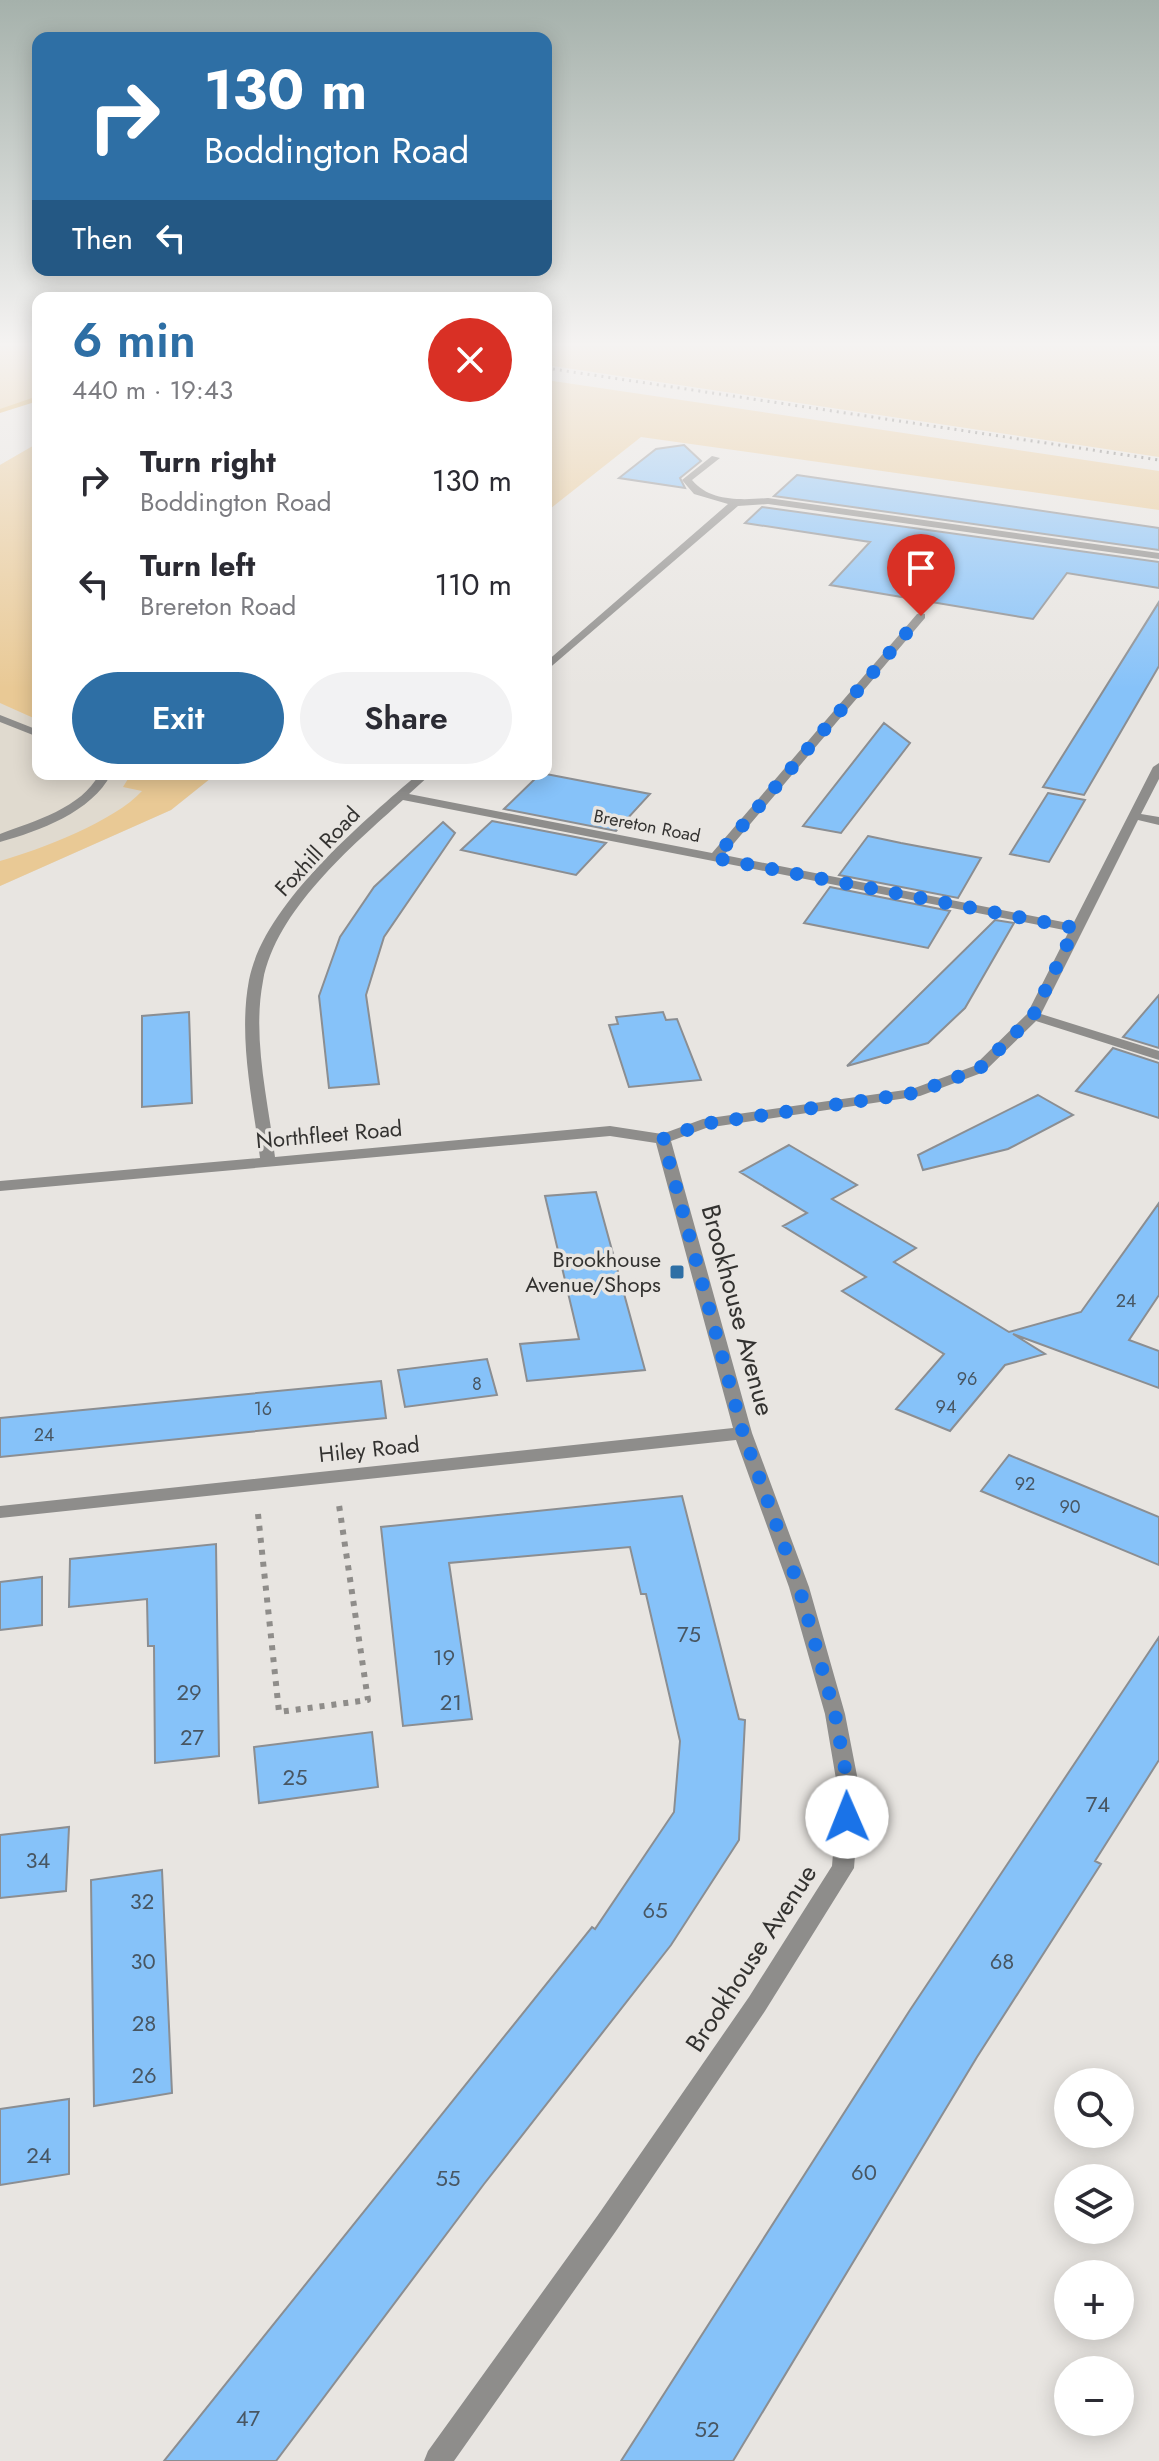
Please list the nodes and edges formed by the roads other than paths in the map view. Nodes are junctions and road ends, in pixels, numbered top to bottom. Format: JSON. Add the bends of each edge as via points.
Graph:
{"nodes":[{"id":1,"x":713,"y":460,"type":"edge"},
{"id":2,"x":735,"y":503,"type":"junction"},
{"id":3,"x":1159,"y":556,"type":"edge"},
{"id":4,"x":921,"y":616,"type":"dead end"},
{"id":5,"x":552,"y":663,"type":"edge"},
{"id":6,"x":0,"y":718,"type":"edge"},
{"id":7,"x":32,"y":731,"type":"edge"},
{"id":8,"x":1159,"y":767,"type":"edge"},
{"id":9,"x":103,"y":780,"type":"edge"},
{"id":10,"x":418,"y":780,"type":"edge"},
{"id":11,"x":401,"y":796,"type":"junction"},
{"id":12,"x":1134,"y":816,"type":"junction"},
{"id":13,"x":1159,"y":821,"type":"edge"},
{"id":14,"x":0,"y":838,"type":"edge"},
{"id":15,"x":715,"y":858,"type":"junction"},
{"id":16,"x":1075,"y":928,"type":"junction"},
{"id":17,"x":1033,"y":1016,"type":"junction"},
{"id":18,"x":1159,"y":1056,"type":"edge"},
{"id":19,"x":663,"y":1139,"type":"junction"},
{"id":20,"x":268,"y":1161,"type":"junction"},
{"id":21,"x":0,"y":1186,"type":"edge"},
{"id":22,"x":743,"y":1433,"type":"junction"},
{"id":23,"x":0,"y":1512,"type":"edge"},
{"id":24,"x":438,"y":2461,"type":"edge"}],
"edges":[{"from":1,"to":2,"type":"street","via":[[687,480],[697,492]]},
{"from":2,"to":3,"type":"street","via":[[768,501]]},
{"from":2,"to":5,"type":"street"},
{"from":4,"to":15,"type":"street"},
{"from":6,"to":7,"type":"street"},
{"from":8,"to":12,"type":"street"},
{"from":9,"to":14,"type":"street","via":[[83,801]]},
{"from":10,"to":11,"type":"street","name":"Foxhill Road"},
{"from":11,"to":15,"type":"street","name":"Brereton Road"},
{"from":11,"to":20,"type":"street","name":"Foxhill Road","via":[[302,893],[271,939],[256,977],[255,1041]]},
{"from":12,"to":13,"type":"street"},
{"from":12,"to":16,"type":"street"},
{"from":15,"to":16,"type":"street","name":"Brereton Road"},
{"from":16,"to":17,"type":"street"},
{"from":17,"to":18,"type":"street"},
{"from":17,"to":19,"type":"street","via":[[979,1069],[915,1093],[703,1124]]},
{"from":19,"to":20,"type":"street","name":"Northfleet Road","via":[[610,1131]]},
{"from":19,"to":22,"type":"street","name":"Brookhouse Avenue"},
{"from":20,"to":21,"type":"street","name":"Northfleet Road"},
{"from":22,"to":23,"type":"street","name":"Hiley Road"},
{"from":22,"to":24,"type":"street","name":"Brookhouse Avenue","via":[[799,1587],[835,1714],[849,1791],[843,1868],[757,2004]]}]}
